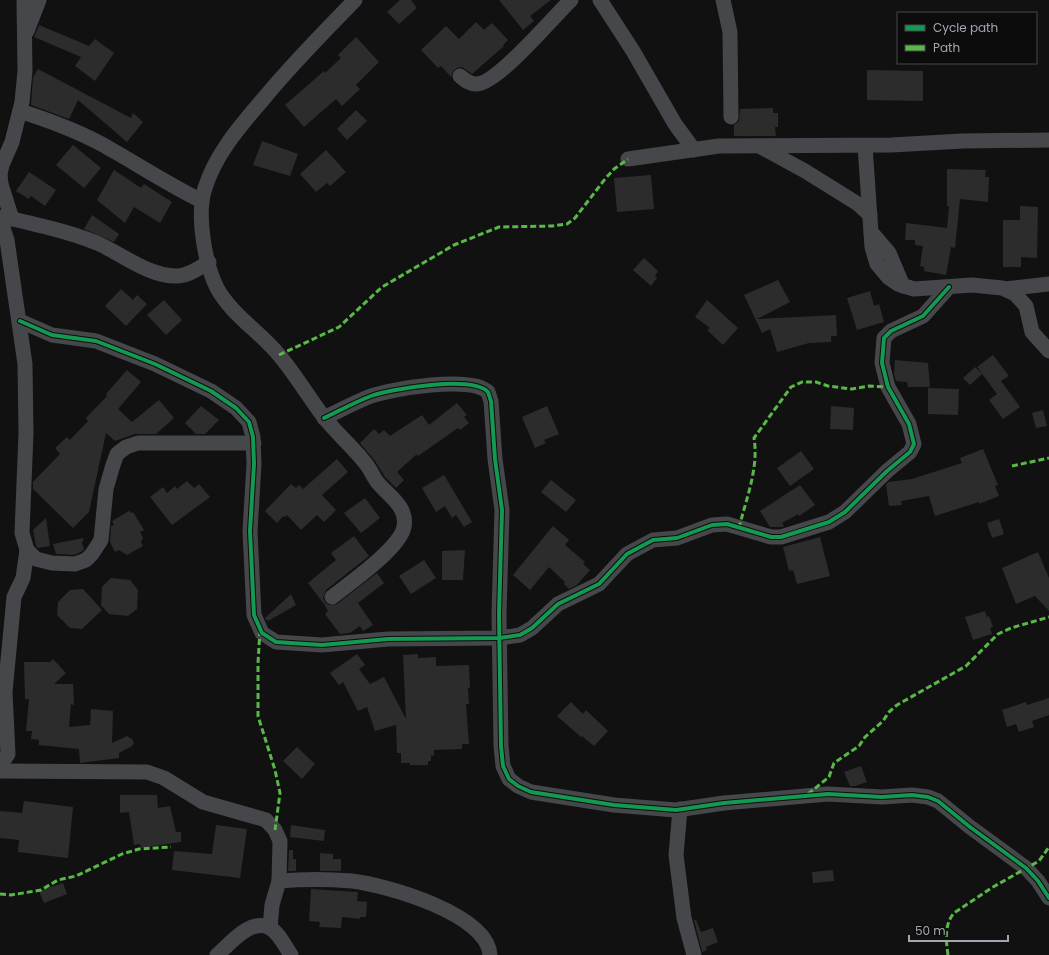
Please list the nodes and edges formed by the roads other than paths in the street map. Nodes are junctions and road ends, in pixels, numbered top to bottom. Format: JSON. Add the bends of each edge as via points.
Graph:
{"nodes":[{"id":1,"x":24,"y":0,"type":"edge"},
{"id":2,"x":39,"y":0,"type":"edge"},
{"id":3,"x":355,"y":0,"type":"edge"},
{"id":4,"x":571,"y":0,"type":"edge"},
{"id":5,"x":600,"y":0,"type":"edge"},
{"id":6,"x":723,"y":0,"type":"edge"},
{"id":7,"x":25,"y":38,"type":"junction"},
{"id":8,"x":460,"y":76,"type":"dead end"},
{"id":9,"x":20,"y":111,"type":"junction"},
{"id":10,"x":731,"y":117,"type":"dead end"},
{"id":11,"x":1049,"y":140,"type":"edge"},
{"id":12,"x":759,"y":146,"type":"junction"},
{"id":13,"x":865,"y":146,"type":"junction"},
{"id":14,"x":694,"y":150,"type":"junction"},
{"id":15,"x":628,"y":159,"type":"dead end"},
{"id":16,"x":202,"y":201,"type":"junction"},
{"id":17,"x":870,"y":215,"type":"junction"},
{"id":18,"x":4,"y":218,"type":"edge"},
{"id":19,"x":209,"y":262,"type":"junction"},
{"id":20,"x":1049,"y":284,"type":"edge"},
{"id":21,"x":949,"y":287,"type":"junction"},
{"id":22,"x":1005,"y":289,"type":"junction"},
{"id":23,"x":20,"y":321,"type":"junction"},
{"id":24,"x":1049,"y":351,"type":"edge"},
{"id":25,"x":324,"y":418,"type":"junction"},
{"id":26,"x":254,"y":443,"type":"junction"},
{"id":27,"x":27,"y":550,"type":"junction"},
{"id":28,"x":332,"y":598,"type":"dead end"},
{"id":29,"x":499,"y":638,"type":"junction"},
{"id":30,"x":0,"y":766,"type":"edge"},
{"id":31,"x":0,"y":771,"type":"edge"},
{"id":32,"x":680,"y":809,"type":"junction"},
{"id":33,"x":279,"y":880,"type":"junction"},
{"id":34,"x":1049,"y":898,"type":"edge"},
{"id":35,"x":270,"y":928,"type":"junction"},
{"id":36,"x":217,"y":955,"type":"edge"},
{"id":37,"x":291,"y":955,"type":"edge"},
{"id":38,"x":490,"y":955,"type":"edge"},
{"id":39,"x":694,"y":955,"type":"edge"}],
"edges":[{"from":1,"to":7,"type":"street"},
{"from":2,"to":7,"type":"street"},
{"from":3,"to":16,"type":"street","via":[[300,55],[232,137],[219,155],[204,189]]},
{"from":4,"to":8,"type":"street","via":[[492,78],[477,85]]},
{"from":5,"to":14,"type":"street","via":[[634,51],[675,124]]},
{"from":6,"to":10,"type":"street","via":[[730,32]]},
{"from":7,"to":9,"type":"street","via":[[25,71]]},
{"from":9,"to":16,"type":"street","via":[[112,149],[172,186]]},
{"from":9,"to":18,"type":"street","via":[[0,174]]},
{"from":11,"to":13,"type":"street"},
{"from":12,"to":13,"type":"street"},
{"from":12,"to":14,"type":"street","via":[[719,146]]},
{"from":12,"to":17,"type":"street","via":[[858,204]]},
{"from":13,"to":17,"type":"street"},
{"from":14,"to":15,"type":"street"},
{"from":16,"to":19,"type":"street","via":[[200,215]]},
{"from":17,"to":21,"type":"street","via":[[871,232],[889,253],[903,286],[914,289]]},
{"from":18,"to":19,"type":"street","via":[[58,230],[97,244],[159,274],[176,276],[191,273]]},
{"from":18,"to":23,"type":"street"},
{"from":19,"to":25,"type":"street","via":[[218,288],[238,313],[279,355]]},
{"from":20,"to":22,"type":"street"},
{"from":21,"to":22,"type":"street","via":[[972,285]]},
{"from":21,"to":29,"type":"street","via":[[923,316],[891,331],[884,338],[882,363],[888,387],[908,424],[914,444],[910,452],[845,512],[829,522],[781,537],[771,537],[727,524],[712,525],[677,538],[653,540],[627,554],[599,584],[558,604],[532,628],[520,635]]},
{"from":22,"to":24,"type":"street","via":[[1015,294],[1026,306],[1032,332]]},
{"from":23,"to":26,"type":"street","via":[[52,335],[96,341],[155,364],[211,391],[236,408],[249,422]]},
{"from":23,"to":27,"type":"street","via":[[25,364],[26,433],[22,533]]},
{"from":25,"to":28,"type":"street","via":[[366,464],[377,482],[401,508],[404,518],[401,534],[386,553]]},
{"from":25,"to":29,"type":"street","via":[[372,396],[402,388],[433,384],[470,385],[488,393],[491,401],[502,510]]},
{"from":26,"to":27,"type":"street","via":[[138,443],[126,447],[117,454],[112,465],[106,489],[101,540],[92,554],[86,560],[75,564],[52,563],[36,559]]},
{"from":26,"to":29,"type":"street","via":[[250,531],[254,615],[262,633],[276,642],[322,645],[427,637]]},
{"from":27,"to":30,"type":"street","via":[[23,578],[14,597],[5,692],[8,754]]},
{"from":29,"to":32,"type":"street","via":[[500,746],[503,766],[509,779],[531,792],[552,796],[614,805]]},
{"from":31,"to":33,"type":"street","via":[[147,772],[164,778],[203,802],[266,820],[280,841]]},
{"from":32,"to":34,"type":"street","via":[[828,794],[928,797],[938,801],[1026,868]]},
{"from":32,"to":39,"type":"street","via":[[676,855],[684,918]]},
{"from":33,"to":35,"type":"street","via":[[272,905]]},
{"from":33,"to":38,"type":"street","via":[[354,882],[405,894],[445,908],[478,931],[490,949]]},
{"from":35,"to":36,"type":"street","via":[[263,925],[248,929]]},
{"from":35,"to":37,"type":"street"}]}
